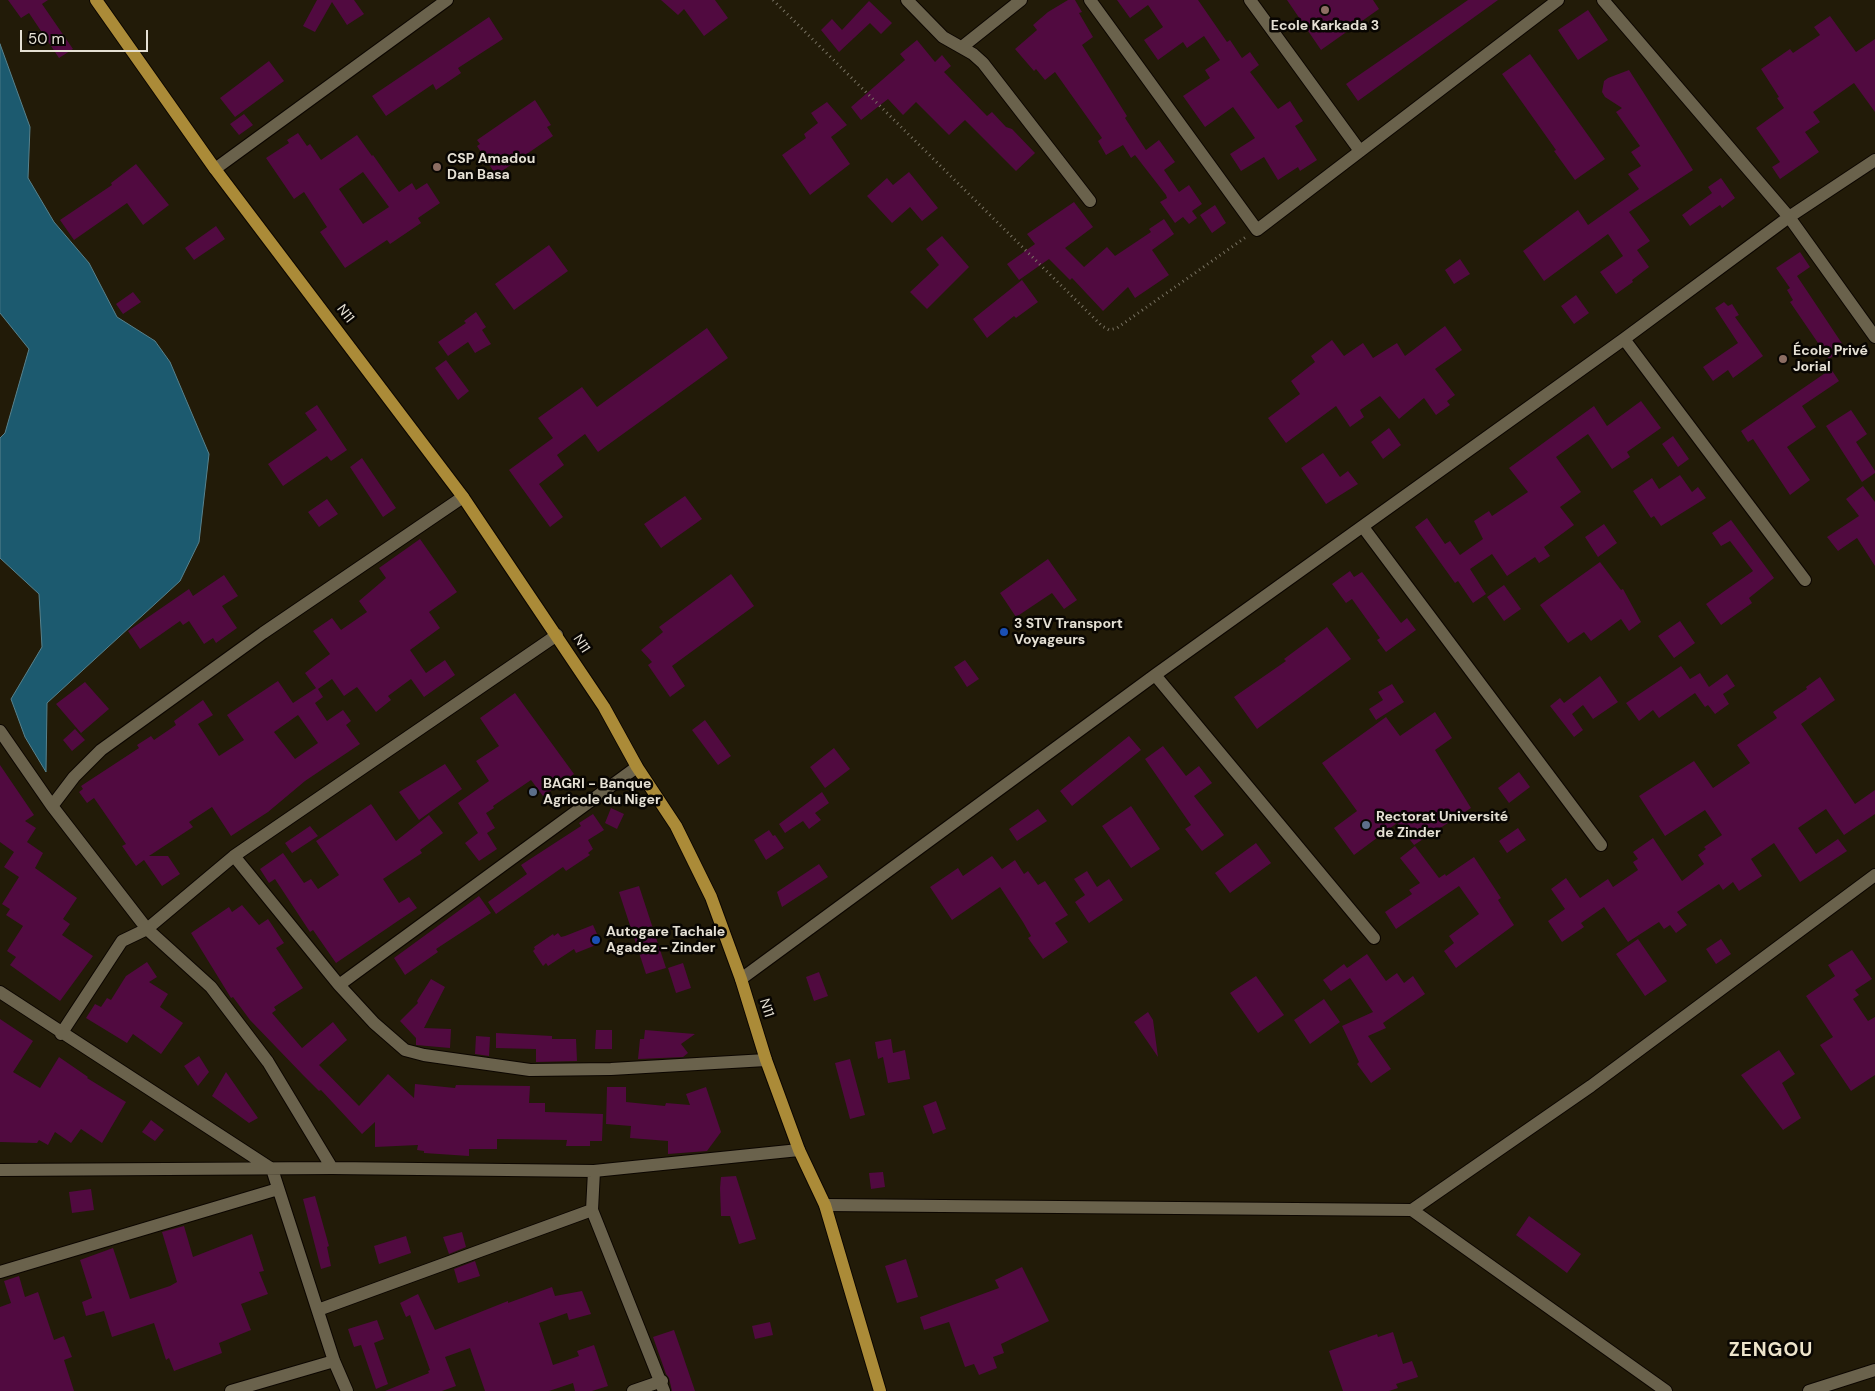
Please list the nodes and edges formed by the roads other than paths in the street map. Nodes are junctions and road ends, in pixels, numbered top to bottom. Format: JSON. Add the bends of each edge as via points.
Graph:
{"nodes":[{"id":1,"x":96,"y":0,"type":"edge"},
{"id":2,"x":447,"y":0,"type":"edge"},
{"id":3,"x":907,"y":0,"type":"edge"},
{"id":4,"x":1021,"y":0,"type":"edge"},
{"id":5,"x":1090,"y":0,"type":"edge"},
{"id":6,"x":1250,"y":0,"type":"edge"},
{"id":7,"x":1558,"y":0,"type":"edge"},
{"id":8,"x":1603,"y":0,"type":"edge"},
{"id":9,"x":962,"y":47,"type":"junction"},
{"id":10,"x":1360,"y":151,"type":"junction"},
{"id":11,"x":1875,"y":160,"type":"edge"},
{"id":12,"x":215,"y":169,"type":"junction"},
{"id":13,"x":1090,"y":201,"type":"dead end"},
{"id":14,"x":1789,"y":217,"type":"junction"},
{"id":15,"x":1875,"y":337,"type":"edge"},
{"id":16,"x":1624,"y":339,"type":"junction"},
{"id":17,"x":463,"y":497,"type":"junction"},
{"id":18,"x":1363,"y":527,"type":"junction"},
{"id":19,"x":1805,"y":580,"type":"dead end"},
{"id":20,"x":557,"y":635,"type":"junction"},
{"id":21,"x":1155,"y":675,"type":"junction"},
{"id":22,"x":0,"y":731,"type":"edge"},
{"id":23,"x":638,"y":767,"type":"junction"},
{"id":24,"x":52,"y":806,"type":"junction"},
{"id":25,"x":1601,"y":846,"type":"dead end"},
{"id":26,"x":234,"y":856,"type":"junction"},
{"id":27,"x":1875,"y":876,"type":"edge"},
{"id":28,"x":147,"y":928,"type":"junction"},
{"id":29,"x":1374,"y":938,"type":"dead end"},
{"id":30,"x":742,"y":979,"type":"junction"},
{"id":31,"x":339,"y":985,"type":"junction"},
{"id":32,"x":0,"y":992,"type":"edge"},
{"id":33,"x":61,"y":1034,"type":"junction"},
{"id":34,"x":766,"y":1060,"type":"junction"},
{"id":35,"x":799,"y":1150,"type":"junction"},
{"id":36,"x":332,"y":1168,"type":"junction"},
{"id":37,"x":272,"y":1169,"type":"junction"},
{"id":38,"x":0,"y":1170,"type":"edge"},
{"id":39,"x":594,"y":1171,"type":"junction"},
{"id":40,"x":278,"y":1189,"type":"junction"},
{"id":41,"x":825,"y":1205,"type":"junction"},
{"id":42,"x":592,"y":1210,"type":"junction"},
{"id":43,"x":1412,"y":1210,"type":"junction"},
{"id":44,"x":0,"y":1272,"type":"edge"},
{"id":45,"x":318,"y":1310,"type":"junction"},
{"id":46,"x":334,"y":1361,"type":"junction"},
{"id":47,"x":1875,"y":1370,"type":"edge"},
{"id":48,"x":663,"y":1386,"type":"edge"},
{"id":49,"x":231,"y":1391,"type":"edge"},
{"id":50,"x":347,"y":1391,"type":"edge"},
{"id":51,"x":633,"y":1391,"type":"edge"},
{"id":52,"x":880,"y":1391,"type":"edge"},
{"id":53,"x":1666,"y":1391,"type":"edge"},
{"id":54,"x":1809,"y":1391,"type":"edge"}],
"edges":[{"from":1,"to":12,"type":"main road","name":"N11"},
{"from":2,"to":12,"type":"street"},
{"from":3,"to":9,"type":"street","via":[[943,37]]},
{"from":4,"to":9,"type":"street"},
{"from":5,"to":10,"type":"street","via":[[1257,230]]},
{"from":6,"to":10,"type":"street"},
{"from":7,"to":10,"type":"street"},
{"from":8,"to":14,"type":"street"},
{"from":9,"to":13,"type":"street","via":[[983,63]]},
{"from":11,"to":14,"type":"street"},
{"from":12,"to":17,"type":"main road","name":"N11"},
{"from":14,"to":15,"type":"street"},
{"from":14,"to":16,"type":"street"},
{"from":16,"to":18,"type":"street"},
{"from":16,"to":19,"type":"street"},
{"from":17,"to":20,"type":"main road","name":"N11"},
{"from":17,"to":24,"type":"street","via":[[263,633],[101,750],[74,777]]},
{"from":18,"to":21,"type":"street"},
{"from":18,"to":25,"type":"street"},
{"from":20,"to":23,"type":"main road","name":"N11"},
{"from":20,"to":26,"type":"street"},
{"from":21,"to":29,"type":"street"},
{"from":21,"to":30,"type":"street"},
{"from":22,"to":24,"type":"street"},
{"from":23,"to":30,"type":"main road","name":"N11","via":[[676,826],[710,897]]},
{"from":23,"to":31,"type":"street"},
{"from":24,"to":28,"type":"street"},
{"from":26,"to":28,"type":"street"},
{"from":26,"to":31,"type":"street"},
{"from":27,"to":43,"type":"street","via":[[1591,1086]]},
{"from":28,"to":33,"type":"street","via":[[122,941]]},
{"from":28,"to":36,"type":"street","via":[[212,988],[268,1062]]},
{"from":30,"to":34,"type":"main road","name":"N11"},
{"from":31,"to":34,"type":"street","via":[[374,1023],[405,1050],[424,1055],[530,1070]]},
{"from":32,"to":33,"type":"street"},
{"from":33,"to":37,"type":"street"},
{"from":34,"to":35,"type":"main road","name":"N11"},
{"from":35,"to":39,"type":"street"},
{"from":35,"to":41,"type":"main road","name":"N11"},
{"from":36,"to":37,"type":"street"},
{"from":36,"to":39,"type":"street"},
{"from":37,"to":38,"type":"street"},
{"from":37,"to":40,"type":"street"},
{"from":39,"to":42,"type":"street"},
{"from":40,"to":44,"type":"street"},
{"from":40,"to":45,"type":"street"},
{"from":41,"to":43,"type":"street"},
{"from":41,"to":52,"type":"main road","name":"N11"},
{"from":42,"to":45,"type":"street"},
{"from":42,"to":48,"type":"street"},
{"from":43,"to":53,"type":"street"},
{"from":45,"to":46,"type":"street"},
{"from":46,"to":49,"type":"street"},
{"from":46,"to":50,"type":"street"},
{"from":47,"to":54,"type":"street"},
{"from":48,"to":51,"type":"street"}]}
